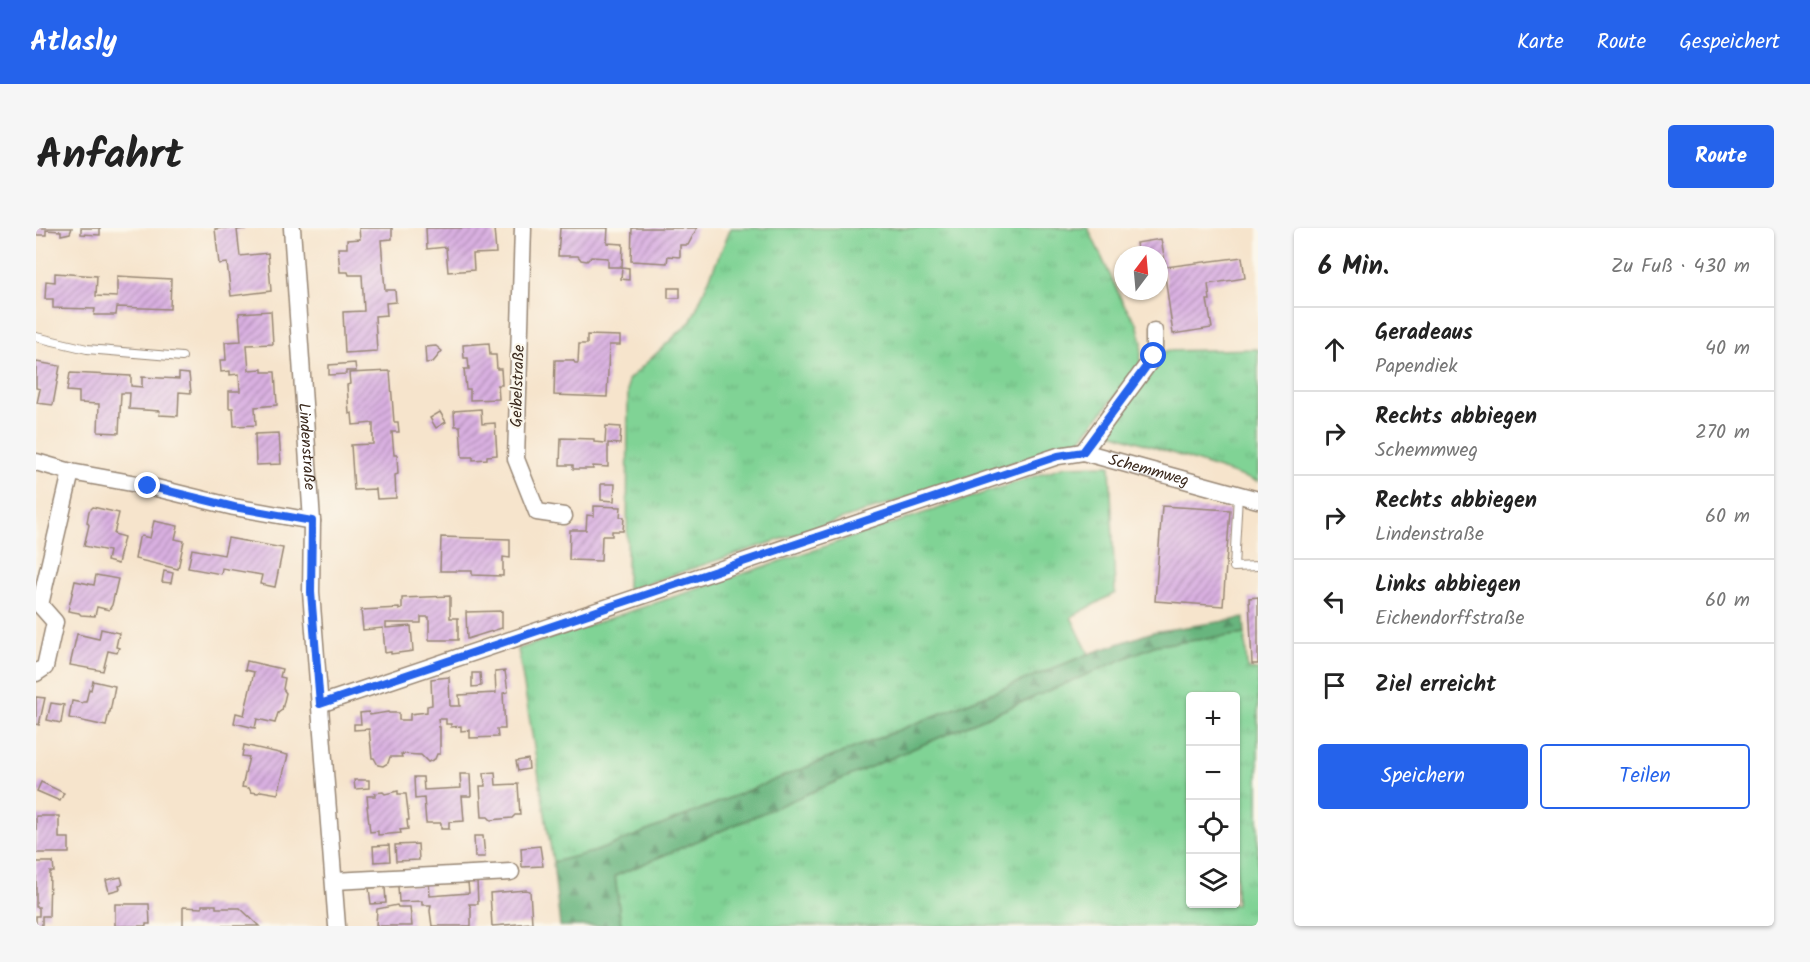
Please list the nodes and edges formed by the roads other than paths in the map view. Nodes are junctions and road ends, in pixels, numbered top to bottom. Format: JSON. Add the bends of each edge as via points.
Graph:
{"nodes":[{"id":1,"x":292,"y":228,"type":"edge"},
{"id":2,"x":523,"y":228,"type":"edge"},
{"id":3,"x":1154,"y":331,"type":"dead end"},
{"id":4,"x":36,"y":337,"type":"edge"},
{"id":5,"x":182,"y":357,"type":"dead end"},
{"id":6,"x":1083,"y":452,"type":"junction"},
{"id":7,"x":36,"y":462,"type":"edge"},
{"id":8,"x":71,"y":472,"type":"junction"},
{"id":9,"x":1238,"y":495,"type":"junction"},
{"id":10,"x":1258,"y":500,"type":"edge"},
{"id":11,"x":564,"y":516,"type":"dead end"},
{"id":12,"x":312,"y":521,"type":"junction"},
{"id":13,"x":1258,"y":566,"type":"edge"},
{"id":14,"x":38,"y":606,"type":"edge"},
{"id":15,"x":36,"y":673,"type":"edge"},
{"id":16,"x":320,"y":704,"type":"junction"},
{"id":17,"x":511,"y":872,"type":"dead end"},
{"id":18,"x":334,"y":881,"type":"junction"},
{"id":19,"x":337,"y":926,"type":"edge"}],
"edges":[{"from":1,"to":12,"type":"street","name":"Lindenstraße"},
{"from":2,"to":11,"type":"street","name":"Geibelstraße","via":[[516,459],[537,512]]},
{"from":3,"to":6,"type":"street","via":[[1154,356]]},
{"from":4,"to":5,"type":"lane","via":[[87,349]]},
{"from":6,"to":9,"type":"street","name":"Schemmweg"},
{"from":6,"to":16,"type":"street","name":"Schemmweg","via":[[1058,456]]},
{"from":7,"to":8,"type":"street"},
{"from":8,"to":12,"type":"street"},
{"from":8,"to":14,"type":"street"},
{"from":9,"to":10,"type":"street","name":"Schemmweg"},
{"from":9,"to":13,"type":"lane","via":[[1234,567]]},
{"from":12,"to":16,"type":"street","name":"Lindenstraße","via":[[311,592]]},
{"from":14,"to":15,"type":"street","via":[[55,622],[45,667]]},
{"from":16,"to":18,"type":"street","name":"Lindenstraße"},
{"from":17,"to":18,"type":"street"},
{"from":18,"to":19,"type":"street","name":"Lindenstraße"}]}
